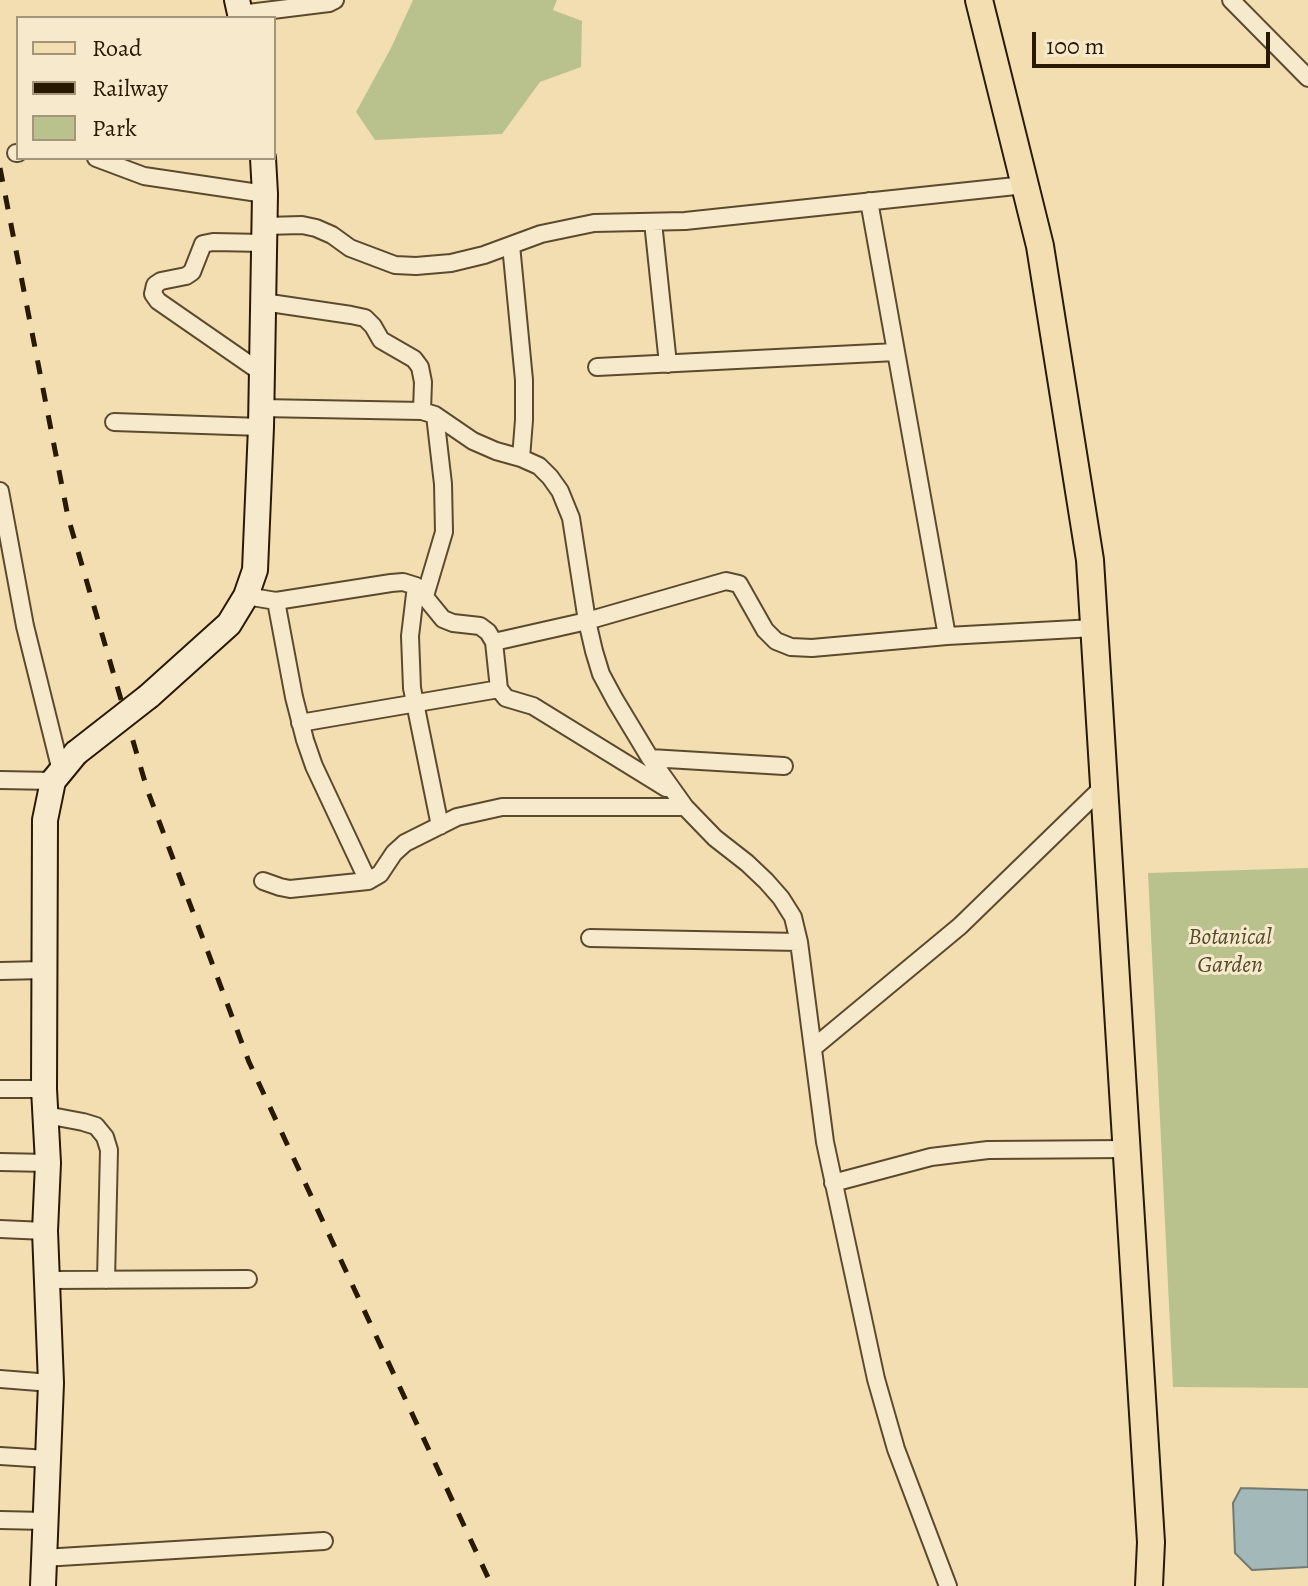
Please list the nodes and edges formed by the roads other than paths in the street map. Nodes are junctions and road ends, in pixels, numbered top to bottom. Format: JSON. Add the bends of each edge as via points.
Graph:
{"nodes":[{"id":1,"x":335,"y":0,"type":"edge"},
{"id":2,"x":979,"y":0,"type":"edge"},
{"id":3,"x":1231,"y":0,"type":"edge"},
{"id":4,"x":240,"y":11,"type":"edge"},
{"id":5,"x":1308,"y":78,"type":"edge"},
{"id":6,"x":101,"y":160,"type":"edge"},
{"id":7,"x":263,"y":160,"type":"edge"},
{"id":8,"x":1025,"y":185,"type":"junction"},
{"id":9,"x":265,"y":194,"type":"junction"},
{"id":10,"x":869,"y":201,"type":"junction"},
{"id":11,"x":653,"y":222,"type":"junction"},
{"id":12,"x":265,"y":234,"type":"junction"},
{"id":13,"x":511,"y":245,"type":"junction"},
{"id":14,"x":263,"y":302,"type":"junction"},
{"id":15,"x":896,"y":352,"type":"junction"},
{"id":16,"x":668,"y":364,"type":"junction"},
{"id":17,"x":597,"y":367,"type":"dead end"},
{"id":18,"x":262,"y":373,"type":"junction"},
{"id":19,"x":428,"y":413,"type":"junction"},
{"id":20,"x":261,"y":418,"type":"junction"},
{"id":21,"x":114,"y":422,"type":"dead end"},
{"id":22,"x":521,"y":458,"type":"junction"},
{"id":23,"x":0,"y":491,"type":"edge"},
{"id":24,"x":420,"y":591,"type":"junction"},
{"id":25,"x":246,"y":596,"type":"junction"},
{"id":26,"x":276,"y":601,"type":"junction"},
{"id":27,"x":587,"y":621,"type":"junction"},
{"id":28,"x":1094,"y":628,"type":"junction"},
{"id":29,"x":947,"y":636,"type":"junction"},
{"id":30,"x":494,"y":642,"type":"junction"},
{"id":31,"x":499,"y":689,"type":"junction"},
{"id":32,"x":414,"y":703,"type":"junction"},
{"id":33,"x":300,"y":723,"type":"junction"},
{"id":34,"x":650,"y":758,"type":"junction"},
{"id":35,"x":784,"y":766,"type":"dead end"},
{"id":36,"x":63,"y":768,"type":"junction"},
{"id":37,"x":0,"y":780,"type":"edge"},
{"id":38,"x":1104,"y":786,"type":"junction"},
{"id":39,"x":674,"y":793,"type":"junction"},
{"id":40,"x":685,"y":807,"type":"junction"},
{"id":41,"x":440,"y":826,"type":"junction"},
{"id":42,"x":263,"y":881,"type":"dead end"},
{"id":43,"x":368,"y":881,"type":"junction"},
{"id":44,"x":590,"y":938,"type":"dead end"},
{"id":45,"x":799,"y":942,"type":"junction"},
{"id":46,"x":44,"y":970,"type":"junction"},
{"id":47,"x":0,"y":971,"type":"edge"},
{"id":48,"x":813,"y":1048,"type":"junction"},
{"id":49,"x":0,"y":1089,"type":"edge"},
{"id":50,"x":44,"y":1089,"type":"junction"},
{"id":51,"x":46,"y":1115,"type":"junction"},
{"id":52,"x":1126,"y":1149,"type":"junction"},
{"id":53,"x":0,"y":1162,"type":"edge"},
{"id":54,"x":48,"y":1163,"type":"junction"},
{"id":55,"x":833,"y":1183,"type":"junction"},
{"id":56,"x":0,"y":1229,"type":"edge"},
{"id":57,"x":45,"y":1231,"type":"junction"},
{"id":58,"x":248,"y":1279,"type":"dead end"},
{"id":59,"x":47,"y":1280,"type":"junction"},
{"id":60,"x":106,"y":1280,"type":"junction"},
{"id":61,"x":0,"y":1379,"type":"edge"},
{"id":62,"x":51,"y":1383,"type":"junction"},
{"id":63,"x":0,"y":1456,"type":"edge"},
{"id":64,"x":48,"y":1459,"type":"junction"},
{"id":65,"x":0,"y":1520,"type":"edge"},
{"id":66,"x":45,"y":1521,"type":"junction"},
{"id":67,"x":324,"y":1541,"type":"dead end"},
{"id":68,"x":43,"y":1558,"type":"junction"},
{"id":69,"x":43,"y":1586,"type":"edge"},
{"id":70,"x":948,"y":1586,"type":"edge"},
{"id":71,"x":1149,"y":1586,"type":"edge"}],
"edges":[{"from":1,"to":4,"type":"street"},
{"from":2,"to":8,"type":"main road"},
{"from":3,"to":5,"type":"street"},
{"from":6,"to":9,"type":"street","via":[[144,176]]},
{"from":7,"to":9,"type":"main road"},
{"from":8,"to":10,"type":"street"},
{"from":8,"to":28,"type":"main road","via":[[1040,246],[1087,544]]},
{"from":9,"to":12,"type":"main road"},
{"from":10,"to":11,"type":"street"},
{"from":10,"to":15,"type":"street"},
{"from":11,"to":13,"type":"street","via":[[594,223]]},
{"from":11,"to":16,"type":"street"},
{"from":12,"to":13,"type":"street","via":[[302,225],[395,265],[416,266],[451,263]]},
{"from":12,"to":14,"type":"main road"},
{"from":12,"to":18,"type":"street","via":[[203,244],[192,272],[161,281],[153,294]]},
{"from":13,"to":22,"type":"street","via":[[524,380]]},
{"from":14,"to":18,"type":"main road"},
{"from":14,"to":19,"type":"street","via":[[365,318],[381,340],[420,367]]},
{"from":15,"to":16,"type":"street"},
{"from":15,"to":29,"type":"street"},
{"from":16,"to":17,"type":"street"},
{"from":18,"to":20,"type":"main road"},
{"from":19,"to":20,"type":"street"},
{"from":19,"to":22,"type":"street","via":[[473,441]]},
{"from":19,"to":24,"type":"street","via":[[443,484],[444,532]]},
{"from":20,"to":21,"type":"street"},
{"from":20,"to":25,"type":"main road","via":[[255,570]]},
{"from":22,"to":27,"type":"street","via":[[550,477],[571,518]]},
{"from":23,"to":36,"type":"street","via":[[25,626]]},
{"from":24,"to":26,"type":"street","via":[[403,582]]},
{"from":24,"to":30,"type":"street","via":[[443,619],[480,626]]},
{"from":24,"to":32,"type":"street","via":[[410,636]]},
{"from":25,"to":26,"type":"street"},
{"from":25,"to":36,"type":"main road","bridge":true,"via":[[229,624]]},
{"from":26,"to":33,"type":"street"},
{"from":27,"to":29,"type":"street","via":[[726,581],[739,584],[765,630],[791,647]]},
{"from":27,"to":30,"type":"street"},
{"from":27,"to":34,"type":"street","via":[[601,674]]},
{"from":28,"to":29,"type":"street"},
{"from":28,"to":38,"type":"main road"},
{"from":30,"to":31,"type":"street"},
{"from":31,"to":32,"type":"street"},
{"from":31,"to":39,"type":"street","via":[[506,698],[533,706]]},
{"from":32,"to":33,"type":"street"},
{"from":32,"to":41,"type":"street"},
{"from":33,"to":43,"type":"street","via":[[314,766]]},
{"from":34,"to":35,"type":"street"},
{"from":34,"to":39,"type":"street"},
{"from":36,"to":37,"type":"street"},
{"from":36,"to":46,"type":"main road","via":[[45,820]]},
{"from":38,"to":48,"type":"street","via":[[960,926]]},
{"from":38,"to":52,"type":"main road"},
{"from":39,"to":40,"type":"street"},
{"from":40,"to":41,"type":"street","via":[[502,807]]},
{"from":40,"to":45,"type":"street","via":[[781,898]]},
{"from":41,"to":43,"type":"street","via":[[405,843]]},
{"from":42,"to":43,"type":"street","via":[[305,889]]},
{"from":44,"to":45,"type":"street"},
{"from":45,"to":48,"type":"street"},
{"from":46,"to":47,"type":"street"},
{"from":46,"to":50,"type":"main road"},
{"from":48,"to":55,"type":"street"},
{"from":49,"to":50,"type":"street"},
{"from":50,"to":51,"type":"main road"},
{"from":51,"to":54,"type":"main road"},
{"from":51,"to":60,"type":"street","via":[[96,1126],[105,1137]]},
{"from":52,"to":55,"type":"street","via":[[988,1150],[931,1157]]},
{"from":52,"to":71,"type":"main road","via":[[1151,1542]]},
{"from":53,"to":54,"type":"street"},
{"from":54,"to":57,"type":"main road"},
{"from":55,"to":70,"type":"street","via":[[876,1379],[896,1449]]},
{"from":56,"to":57,"type":"street"},
{"from":57,"to":59,"type":"main road"},
{"from":58,"to":60,"type":"street"},
{"from":59,"to":60,"type":"street"},
{"from":59,"to":62,"type":"main road"},
{"from":61,"to":62,"type":"street"},
{"from":62,"to":64,"type":"main road"},
{"from":63,"to":64,"type":"street"},
{"from":64,"to":66,"type":"main road"},
{"from":65,"to":66,"type":"street"},
{"from":66,"to":68,"type":"main road"},
{"from":67,"to":68,"type":"street"},
{"from":68,"to":69,"type":"main road"}]}
